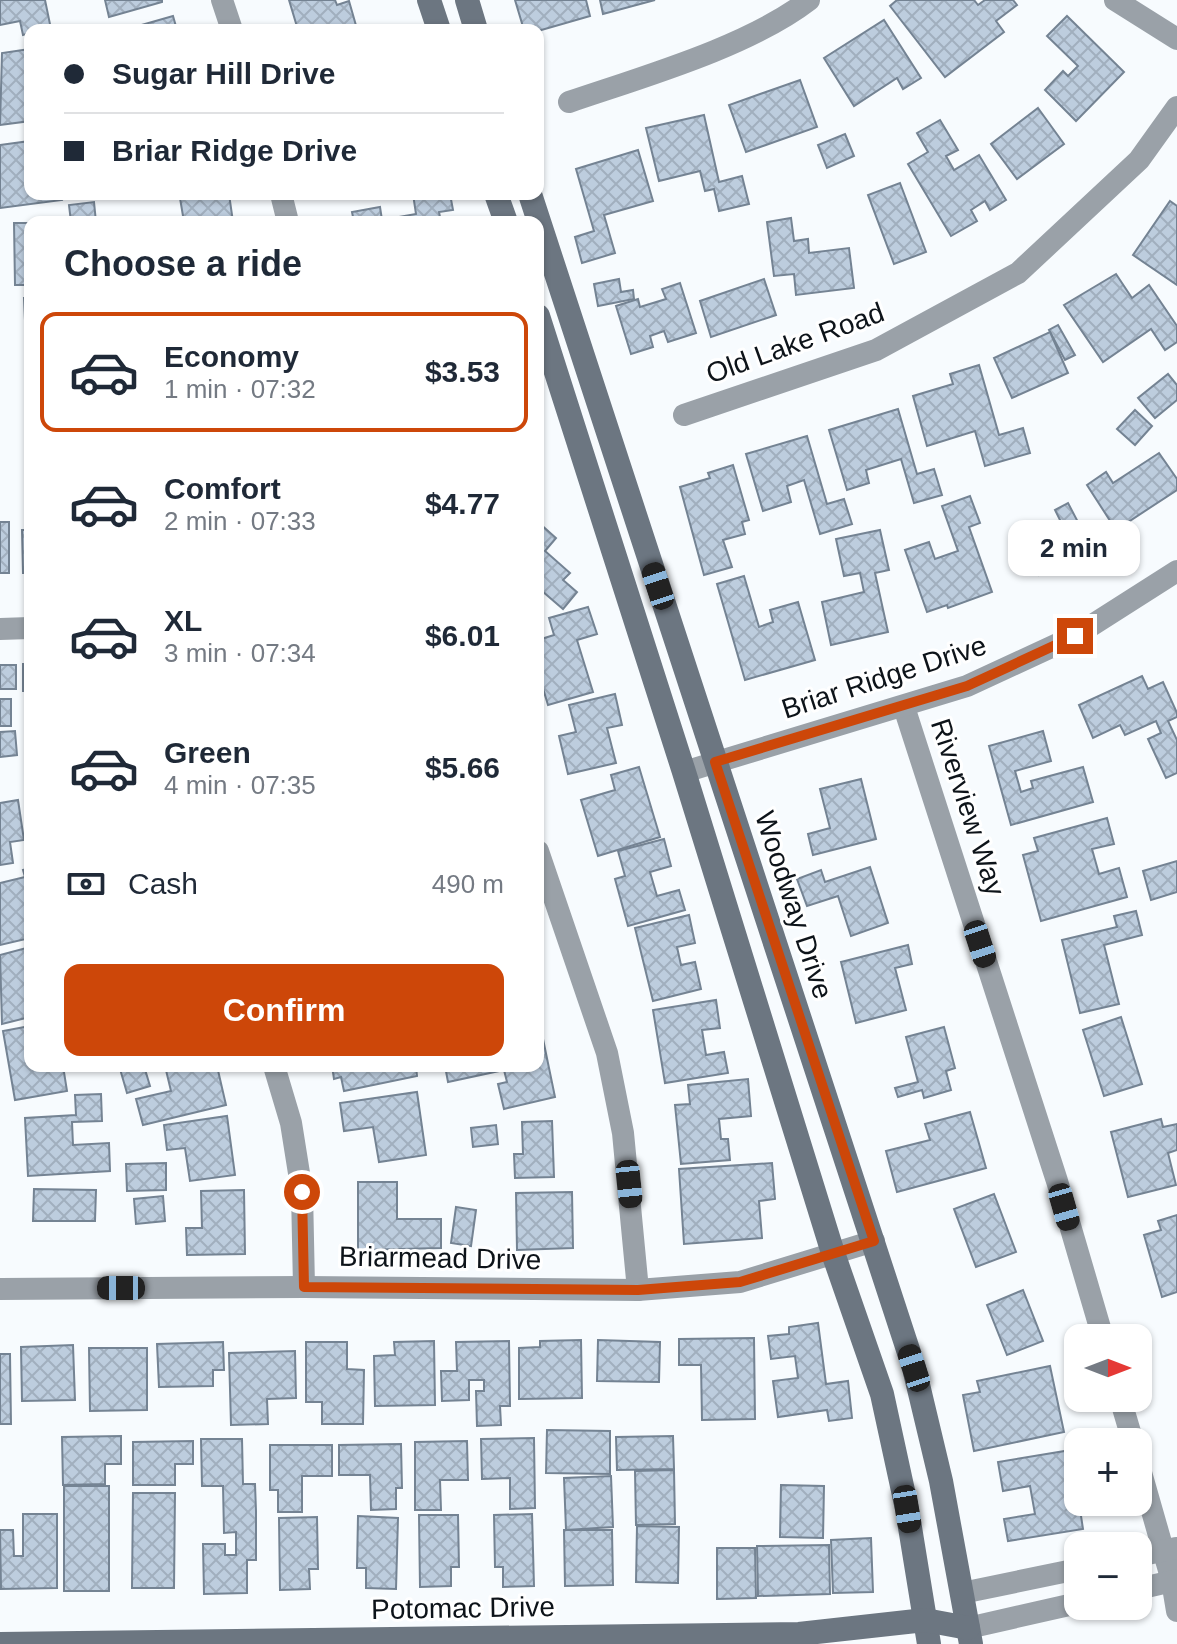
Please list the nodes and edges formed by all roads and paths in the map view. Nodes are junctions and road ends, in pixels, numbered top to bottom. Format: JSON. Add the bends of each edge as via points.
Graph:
{"nodes":[{"id":1,"x":222,"y":0,"type":"edge"},
{"id":2,"x":429,"y":0,"type":"edge"},
{"id":3,"x":467,"y":0,"type":"edge"},
{"id":4,"x":809,"y":0,"type":"edge"},
{"id":5,"x":1115,"y":0,"type":"edge"},
{"id":6,"x":230,"y":24,"type":"edge"},
{"id":7,"x":437,"y":24,"type":"edge"},
{"id":8,"x":474,"y":24,"type":"edge"},
{"id":9,"x":1177,"y":39,"type":"edge"},
{"id":10,"x":569,"y":102,"type":"dead end"},
{"id":11,"x":1177,"y":107,"type":"edge"},
{"id":12,"x":544,"y":265,"type":"edge"},
{"id":13,"x":548,"y":285,"type":"edge"},
{"id":14,"x":544,"y":335,"type":"edge"},
{"id":15,"x":684,"y":415,"type":"dead end"},
{"id":16,"x":1177,"y":571,"type":"edge"},
{"id":17,"x":24,"y":628,"type":"edge"},
{"id":18,"x":0,"y":629,"type":"edge"},
{"id":19,"x":904,"y":707,"type":"junction"},
{"id":20,"x":715,"y":762,"type":"junction"},
{"id":21,"x":684,"y":772,"type":"junction"},
{"id":22,"x":544,"y":869,"type":"edge"},
{"id":23,"x":276,"y":1072,"type":"edge"},
{"id":24,"x":874,"y":1241,"type":"junction"},
{"id":25,"x":833,"y":1253,"type":"junction"},
{"id":26,"x":304,"y":1287,"type":"junction"},
{"id":27,"x":0,"y":1289,"type":"edge"},
{"id":28,"x":638,"y":1290,"type":"junction"},
{"id":29,"x":1099,"y":1324,"type":"edge"},
{"id":30,"x":1152,"y":1500,"type":"edge"},
{"id":31,"x":1170,"y":1549,"type":"edge"},
{"id":32,"x":1064,"y":1572,"type":"edge"},
{"id":33,"x":1174,"y":1581,"type":"edge"},
{"id":34,"x":1152,"y":1586,"type":"edge"},
{"id":35,"x":962,"y":1593,"type":"junction"},
{"id":36,"x":1064,"y":1607,"type":"edge"},
{"id":37,"x":1177,"y":1611,"type":"edge"},
{"id":38,"x":927,"y":1632,"type":"edge"},
{"id":39,"x":970,"y":1636,"type":"edge"},
{"id":40,"x":484,"y":1642,"type":"edge"},
{"id":41,"x":0,"y":1644,"type":"edge"}],
"edges":[{"from":1,"to":6,"type":"street"},
{"from":2,"to":7,"type":"main road"},
{"from":3,"to":8,"type":"main road"},
{"from":4,"to":10,"type":"street","via":[[733,42]]},
{"from":5,"to":9,"type":"street"},
{"from":11,"to":15,"type":"street","name":"Old Lake Road","via":[[1139,160],[1018,273],[876,350]]},
{"from":12,"to":13,"type":"main road","name":"Woodway Drive"},
{"from":13,"to":20,"type":"main road","name":"Woodway Drive"},
{"from":14,"to":21,"type":"main road"},
{"from":16,"to":19,"type":"street","name":"Briar Ridge Drive","via":[[1075,636],[967,686]]},
{"from":17,"to":18,"type":"street"},
{"from":19,"to":20,"type":"street","name":"Briar Ridge Drive"},
{"from":19,"to":29,"type":"street","name":"Riverview Way"},
{"from":20,"to":21,"type":"street","name":"Briar Ridge Drive"},
{"from":20,"to":24,"type":"main road","name":"Woodway Drive"},
{"from":21,"to":25,"type":"main road"},
{"from":22,"to":28,"type":"street","via":[[607,1053],[623,1133]]},
{"from":23,"to":26,"type":"street","via":[[302,1192]]},
{"from":24,"to":25,"type":"street","name":"Briarmead Drive"},
{"from":24,"to":35,"type":"main road","name":"Woodway Drive","via":[[914,1368]]},
{"from":25,"to":28,"type":"street","name":"Briarmead Drive","via":[[740,1282]]},
{"from":25,"to":38,"type":"main road","via":[[882,1394]]},
{"from":26,"to":27,"type":"street","name":"Briarmead Drive"},
{"from":26,"to":28,"type":"street","name":"Briarmead Drive"},
{"from":30,"to":31,"type":"street"},
{"from":31,"to":33,"type":"street"},
{"from":32,"to":35,"type":"street","name":"Potomac Drive"},
{"from":33,"to":34,"type":"street"},
{"from":33,"to":37,"type":"street"},
{"from":35,"to":38,"type":"main road","name":"Potomac Drive"},
{"from":35,"to":39,"type":"main road","name":"Woodway Drive"},
{"from":36,"to":39,"type":"street","name":"Potomac Drive"},
{"from":38,"to":39,"type":"main road","name":"Potomac Drive"},
{"from":38,"to":40,"type":"main road","name":"Potomac Drive"},
{"from":40,"to":41,"type":"main road","name":"Potomac Drive"}]}
